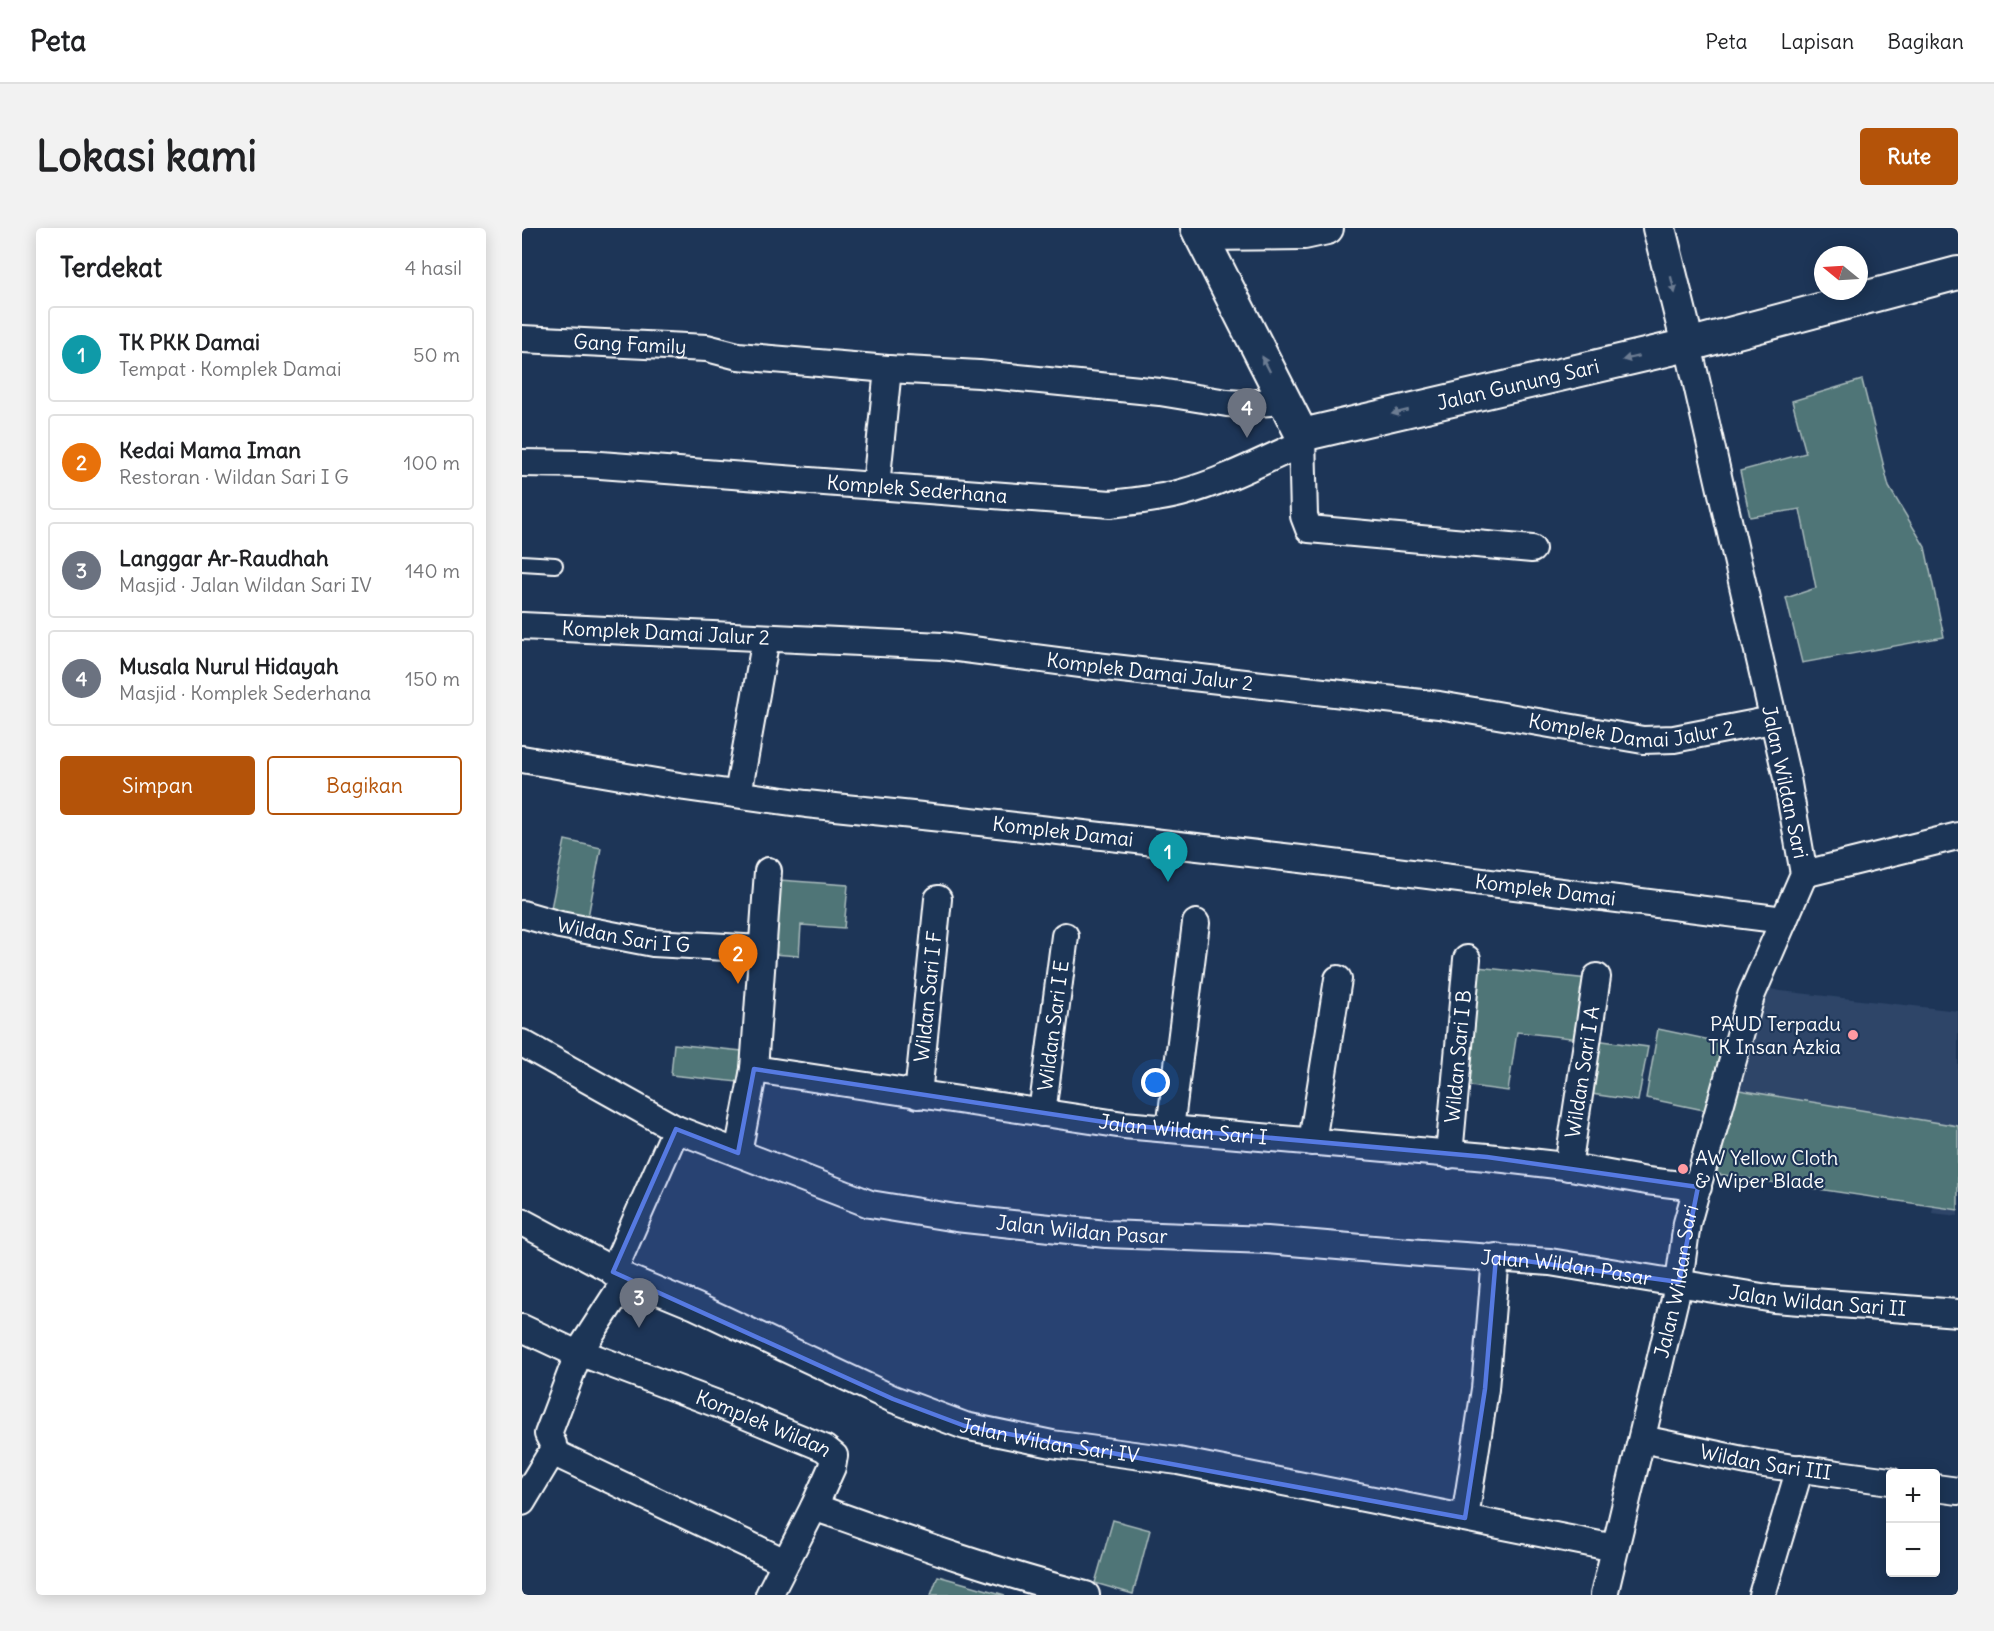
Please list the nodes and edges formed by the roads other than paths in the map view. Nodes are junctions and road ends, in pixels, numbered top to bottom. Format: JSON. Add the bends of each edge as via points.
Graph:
{"nodes":[{"id":1,"x":1327,"y":228,"type":"edge"},
{"id":2,"x":1659,"y":228,"type":"edge"},
{"id":3,"x":1198,"y":231,"type":"edge"},
{"id":4,"x":1958,"y":273,"type":"edge"},
{"id":5,"x":522,"y":339,"type":"edge"},
{"id":6,"x":1688,"y":345,"type":"junction"},
{"id":7,"x":888,"y":369,"type":"junction"},
{"id":8,"x":1285,"y":401,"type":"junction"},
{"id":9,"x":1302,"y":439,"type":"junction"},
{"id":10,"x":522,"y":463,"type":"edge"},
{"id":11,"x":876,"y":486,"type":"junction"},
{"id":12,"x":1532,"y":549,"type":"dead end"},
{"id":13,"x":522,"y":563,"type":"edge"},
{"id":14,"x":555,"y":565,"type":"dead end"},
{"id":15,"x":522,"y":626,"type":"edge"},
{"id":16,"x":766,"y":638,"type":"junction"},
{"id":17,"x":1772,"y":720,"type":"junction"},
{"id":18,"x":522,"y":759,"type":"edge"},
{"id":19,"x":738,"y":794,"type":"junction"},
{"id":20,"x":1958,"y":836,"type":"edge"},
{"id":21,"x":768,"y":871,"type":"dead end"},
{"id":22,"x":1804,"y":874,"type":"junction"},
{"id":23,"x":938,"y":898,"type":"dead end"},
{"id":24,"x":522,"y":914,"type":"edge"},
{"id":25,"x":1784,"y":920,"type":"junction"},
{"id":26,"x":1196,"y":923,"type":"dead end"},
{"id":27,"x":1065,"y":936,"type":"dead end"},
{"id":28,"x":762,"y":949,"type":"junction"},
{"id":29,"x":1467,"y":960,"type":"dead end"},
{"id":30,"x":1597,"y":977,"type":"dead end"},
{"id":31,"x":1338,"y":979,"type":"dead end"},
{"id":32,"x":522,"y":1043,"type":"edge"},
{"id":33,"x":754,"y":1069,"type":"junction"},
{"id":34,"x":918,"y":1095,"type":"junction"},
{"id":35,"x":1042,"y":1113,"type":"junction"},
{"id":36,"x":676,"y":1129,"type":"junction"},
{"id":37,"x":1170,"y":1129,"type":"junction"},
{"id":38,"x":1312,"y":1142,"type":"junction"},
{"id":39,"x":738,"y":1153,"type":"junction"},
{"id":40,"x":1449,"y":1155,"type":"junction"},
{"id":41,"x":1568,"y":1167,"type":"junction"},
{"id":42,"x":1698,"y":1187,"type":"junction"},
{"id":43,"x":522,"y":1222,"type":"edge"},
{"id":44,"x":1496,"y":1257,"type":"junction"},
{"id":45,"x":620,"y":1275,"type":"junction"},
{"id":46,"x":1678,"y":1282,"type":"junction"},
{"id":47,"x":1958,"y":1313,"type":"edge"},
{"id":48,"x":522,"y":1328,"type":"edge"},
{"id":49,"x":579,"y":1352,"type":"junction"},
{"id":50,"x":1642,"y":1439,"type":"junction"},
{"id":51,"x":552,"y":1452,"type":"junction"},
{"id":52,"x":1800,"y":1468,"type":"junction"},
{"id":53,"x":1886,"y":1480,"type":"edge"},
{"id":54,"x":1940,"y":1489,"type":"edge"},
{"id":55,"x":1958,"y":1491,"type":"edge"},
{"id":56,"x":522,"y":1502,"type":"edge"},
{"id":57,"x":814,"y":1507,"type":"junction"},
{"id":58,"x":1465,"y":1518,"type":"junction"},
{"id":59,"x":1615,"y":1548,"type":"junction"},
{"id":60,"x":785,"y":1563,"type":"junction"},
{"id":61,"x":769,"y":1595,"type":"edge"},
{"id":62,"x":1086,"y":1595,"type":"edge"},
{"id":63,"x":1604,"y":1595,"type":"edge"},
{"id":64,"x":1762,"y":1595,"type":"edge"}],
"edges":[{"from":1,"to":3,"type":"street","via":[[1305,233]]},
{"from":2,"to":6,"type":"street","one_way":true},
{"from":8,"to":3,"type":"street","one_way":true},
{"from":4,"to":6,"type":"street","name":"Jalan Gunung Sari"},
{"from":5,"to":7,"type":"street","name":"Gang Family","via":[[707,348],[738,356]]},
{"from":6,"to":9,"type":"street","name":"Jalan Gunung Sari","one_way":true},
{"from":6,"to":17,"type":"street","name":"Jalan Wildan Sari"},
{"from":7,"to":8,"type":"street","name":"Gang Family","via":[[1160,392],[1227,403]]},
{"from":7,"to":11,"type":"street"},
{"from":8,"to":9,"type":"street"},
{"from":9,"to":11,"type":"street","name":"Komplek Sederhana","via":[[1244,470],[1182,493],[1111,504]]},
{"from":9,"to":12,"type":"street","via":[[1304,516],[1309,530]]},
{"from":10,"to":11,"type":"street","name":"Komplek Sederhana","via":[[587,464]]},
{"from":13,"to":14,"type":"lane"},
{"from":15,"to":16,"type":"street","name":"Komplek Damai Jalur 2"},
{"from":16,"to":17,"type":"street","name":"Komplek Damai Jalur 2","via":[[942,646],[1439,705],[1643,740],[1674,739]]},
{"from":16,"to":19,"type":"street"},
{"from":17,"to":22,"type":"street","name":"Jalan Wildan Sari"},
{"from":18,"to":19,"type":"street","name":"Komplek Damai"},
{"from":19,"to":25,"type":"street","name":"Komplek Damai"},
{"from":20,"to":22,"type":"street"},
{"from":21,"to":28,"type":"street"},
{"from":22,"to":25,"type":"street","name":"Jalan Wildan Sari"},
{"from":23,"to":34,"type":"street","name":"Wildan Sari I F"},
{"from":24,"to":28,"type":"street","name":"Wildan Sari I G","via":[[653,943]]},
{"from":25,"to":42,"type":"street","name":"Jalan Wildan Sari","via":[[1750,996]]},
{"from":26,"to":37,"type":"street"},
{"from":27,"to":35,"type":"street","name":"Wildan Sari I E"},
{"from":28,"to":33,"type":"street"},
{"from":29,"to":40,"type":"street","name":"Wildan Sari I B"},
{"from":30,"to":41,"type":"street","name":"Wildan Sari I A"},
{"from":31,"to":38,"type":"street"},
{"from":32,"to":36,"type":"street","name":"Jalan Wildan Pasar"},
{"from":33,"to":34,"type":"street","name":"Jalan Wildan Sari I"},
{"from":33,"to":39,"type":"street"},
{"from":34,"to":35,"type":"street","name":"Jalan Wildan Sari I"},
{"from":35,"to":37,"type":"street","name":"Jalan Wildan Sari I"},
{"from":36,"to":39,"type":"street","name":"Jalan Wildan Pasar"},
{"from":36,"to":45,"type":"street"},
{"from":37,"to":38,"type":"street","name":"Jalan Wildan Sari I"},
{"from":38,"to":40,"type":"street","name":"Jalan Wildan Sari I"},
{"from":39,"to":44,"type":"street","name":"Jalan Wildan Pasar","via":[[870,1204],[956,1218],[1106,1234],[1267,1240]]},
{"from":40,"to":41,"type":"street","name":"Jalan Wildan Sari I"},
{"from":41,"to":42,"type":"street","name":"Jalan Wildan Sari I"},
{"from":42,"to":46,"type":"street","name":"Jalan Wildan Sari"},
{"from":43,"to":45,"type":"street","name":"Jalan Wildan Sari IV"},
{"from":44,"to":46,"type":"street","name":"Jalan Wildan Pasar"},
{"from":44,"to":58,"type":"street","via":[[1485,1389]]},
{"from":45,"to":49,"type":"street"},
{"from":45,"to":58,"type":"street","name":"Jalan Wildan Sari IV","via":[[894,1399],[965,1426],[1052,1444],[1178,1461]]},
{"from":46,"to":47,"type":"street","name":"Jalan Wildan Sari II","via":[[1774,1299]]},
{"from":46,"to":50,"type":"street","name":"Jalan Wildan Sari"},
{"from":48,"to":49,"type":"street","name":"Komplek Wildan"},
{"from":49,"to":51,"type":"street","via":[[548,1434]]},
{"from":49,"to":57,"type":"street","name":"Komplek Wildan","via":[[824,1448],[834,1456],[834,1462]]},
{"from":50,"to":52,"type":"street","name":"Wildan Sari III"},
{"from":50,"to":59,"type":"street","name":"Jalan Wildan Sari"},
{"from":51,"to":56,"type":"street"},
{"from":51,"to":60,"type":"street"},
{"from":52,"to":53,"type":"street","name":"Wildan Sari III"},
{"from":52,"to":64,"type":"street"},
{"from":54,"to":55,"type":"street"},
{"from":57,"to":60,"type":"street","name":"Komplek Wildan"},
{"from":57,"to":62,"type":"street","via":[[936,1550]]},
{"from":58,"to":59,"type":"street","name":"Jalan Wildan Sari IV"},
{"from":59,"to":63,"type":"street","name":"Jalan Wildan Sari"},
{"from":60,"to":61,"type":"street","name":"Komplek Wildan"}]}
